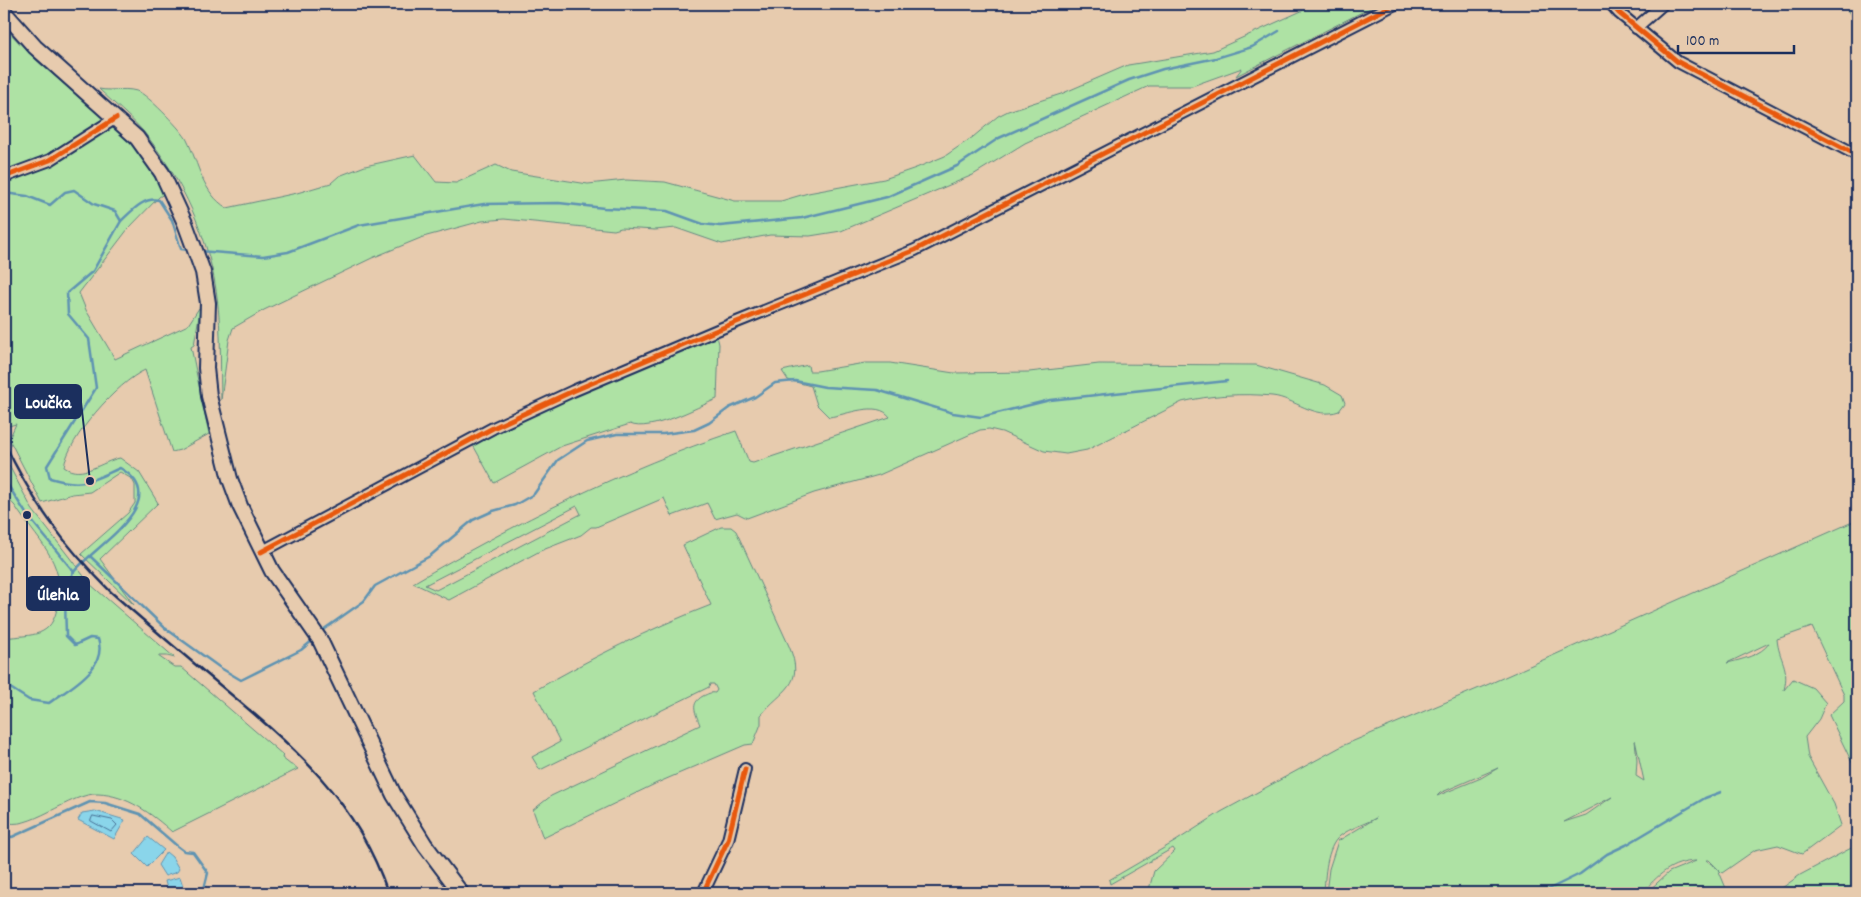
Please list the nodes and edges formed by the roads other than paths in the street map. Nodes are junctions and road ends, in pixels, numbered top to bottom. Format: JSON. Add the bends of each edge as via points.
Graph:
{"nodes":[{"id":1,"x":1395,"y":4,"type":"edge"},
{"id":2,"x":1612,"y":4,"type":"edge"},
{"id":3,"x":1663,"y":4,"type":"edge"},
{"id":4,"x":4,"y":12,"type":"edge"},
{"id":5,"x":1636,"y":28,"type":"junction"},
{"id":6,"x":116,"y":118,"type":"junction"},
{"id":7,"x":1857,"y":155,"type":"edge"},
{"id":8,"x":4,"y":177,"type":"edge"},
{"id":9,"x":261,"y":552,"type":"junction"},
{"id":10,"x":745,"y":769,"type":"dead end"},
{"id":11,"x":460,"y":893,"type":"edge"},
{"id":12,"x":703,"y":893,"type":"edge"}],
"edges":[{"from":1,"to":9,"type":"street","via":[[915,250],[574,390],[492,428]]},
{"from":2,"to":5,"type":"street"},
{"from":3,"to":5,"type":"street"},
{"from":4,"to":6,"type":"main road","via":[[35,47]]},
{"from":5,"to":7,"type":"street","via":[[1678,62]]},
{"from":6,"to":8,"type":"street","via":[[50,160]]},
{"from":6,"to":9,"type":"main road","via":[[142,145],[162,173],[200,261],[208,303],[206,368],[209,396],[234,491]]},
{"from":9,"to":11,"type":"main road","via":[[320,640],[394,795]]},
{"from":10,"to":12,"type":"street","via":[[728,840]]}]}
